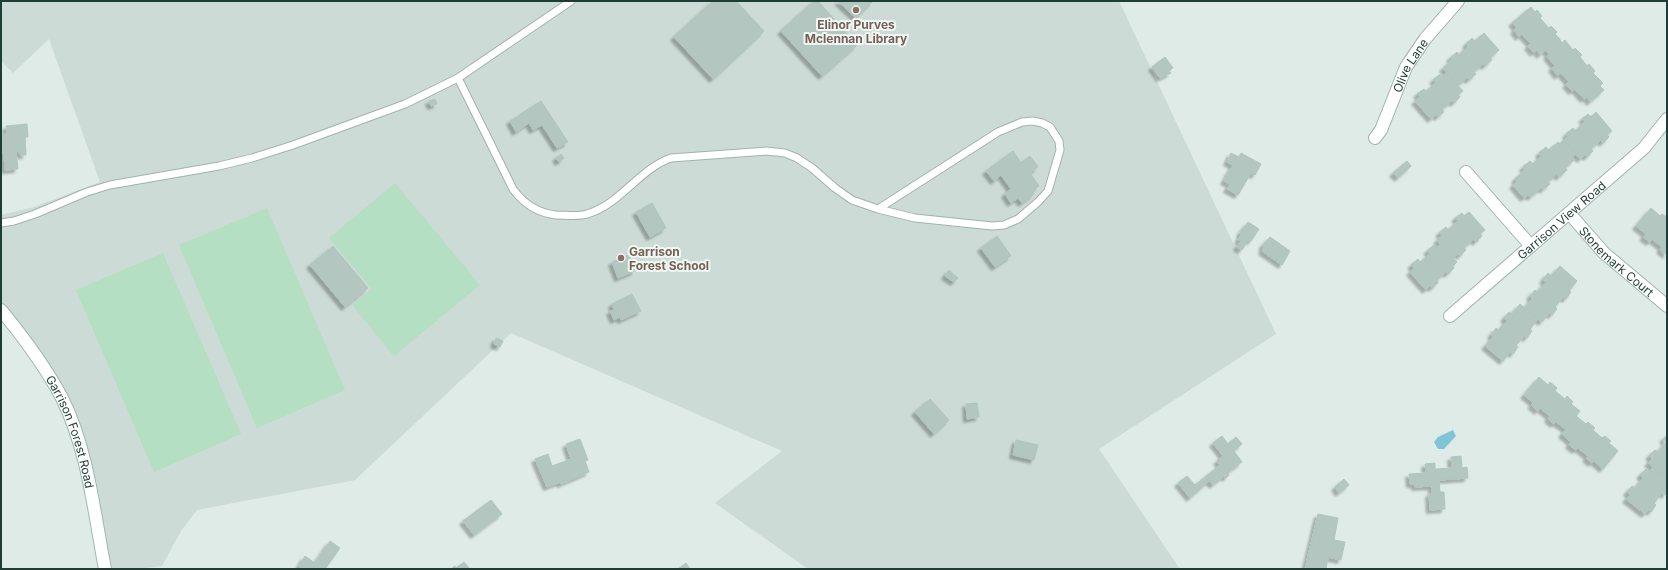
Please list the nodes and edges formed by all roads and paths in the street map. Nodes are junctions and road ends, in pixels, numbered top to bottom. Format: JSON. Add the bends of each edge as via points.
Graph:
{"nodes":[{"id":1,"x":571,"y":1,"type":"edge"},
{"id":2,"x":1458,"y":1,"type":"edge"},
{"id":3,"x":458,"y":78,"type":"junction"},
{"id":4,"x":1667,"y":119,"type":"edge"},
{"id":5,"x":1375,"y":138,"type":"dead end"},
{"id":6,"x":1466,"y":172,"type":"dead end"},
{"id":7,"x":878,"y":209,"type":"junction"},
{"id":8,"x":1569,"y":214,"type":"junction"},
{"id":9,"x":1,"y":223,"type":"edge"},
{"id":10,"x":1531,"y":246,"type":"junction"},
{"id":11,"x":1667,"y":306,"type":"edge"},
{"id":12,"x":1,"y":310,"type":"edge"},
{"id":13,"x":1450,"y":316,"type":"dead end"},
{"id":14,"x":105,"y":569,"type":"edge"}],
"edges":[{"from":1,"to":3,"type":"lane"},
{"from":2,"to":5,"type":"street","name":"Olive Lane","via":[[1424,39],[1406,67],[1381,130]]},
{"from":3,"to":7,"type":"lane","via":[[513,189],[521,200],[538,210],[553,214],[587,214],[606,204],[659,162],[671,158],[766,151],[785,153],[797,158],[852,200]]},
{"from":3,"to":9,"type":"lane","via":[[405,104],[293,145],[219,166],[110,185],[35,214]]},
{"from":4,"to":8,"type":"street","name":"Garrison View Road","via":[[1644,148]]},
{"from":6,"to":10,"type":"street"},
{"from":7,"to":7,"type":"lane","via":[[1010,126],[1022,122],[1042,123],[1050,127],[1059,141],[1060,150],[1048,191],[1018,218],[1004,226],[915,218]]},
{"from":8,"to":10,"type":"street","name":"Garrison View Road"},
{"from":8,"to":11,"type":"street","name":"Stonemark Court","via":[[1604,253]]},
{"from":10,"to":13,"type":"street","name":"Garrison View Road"},
{"from":12,"to":14,"type":"street","name":"Garrison Forest Road","via":[[38,358],[70,417],[80,447]]}]}
